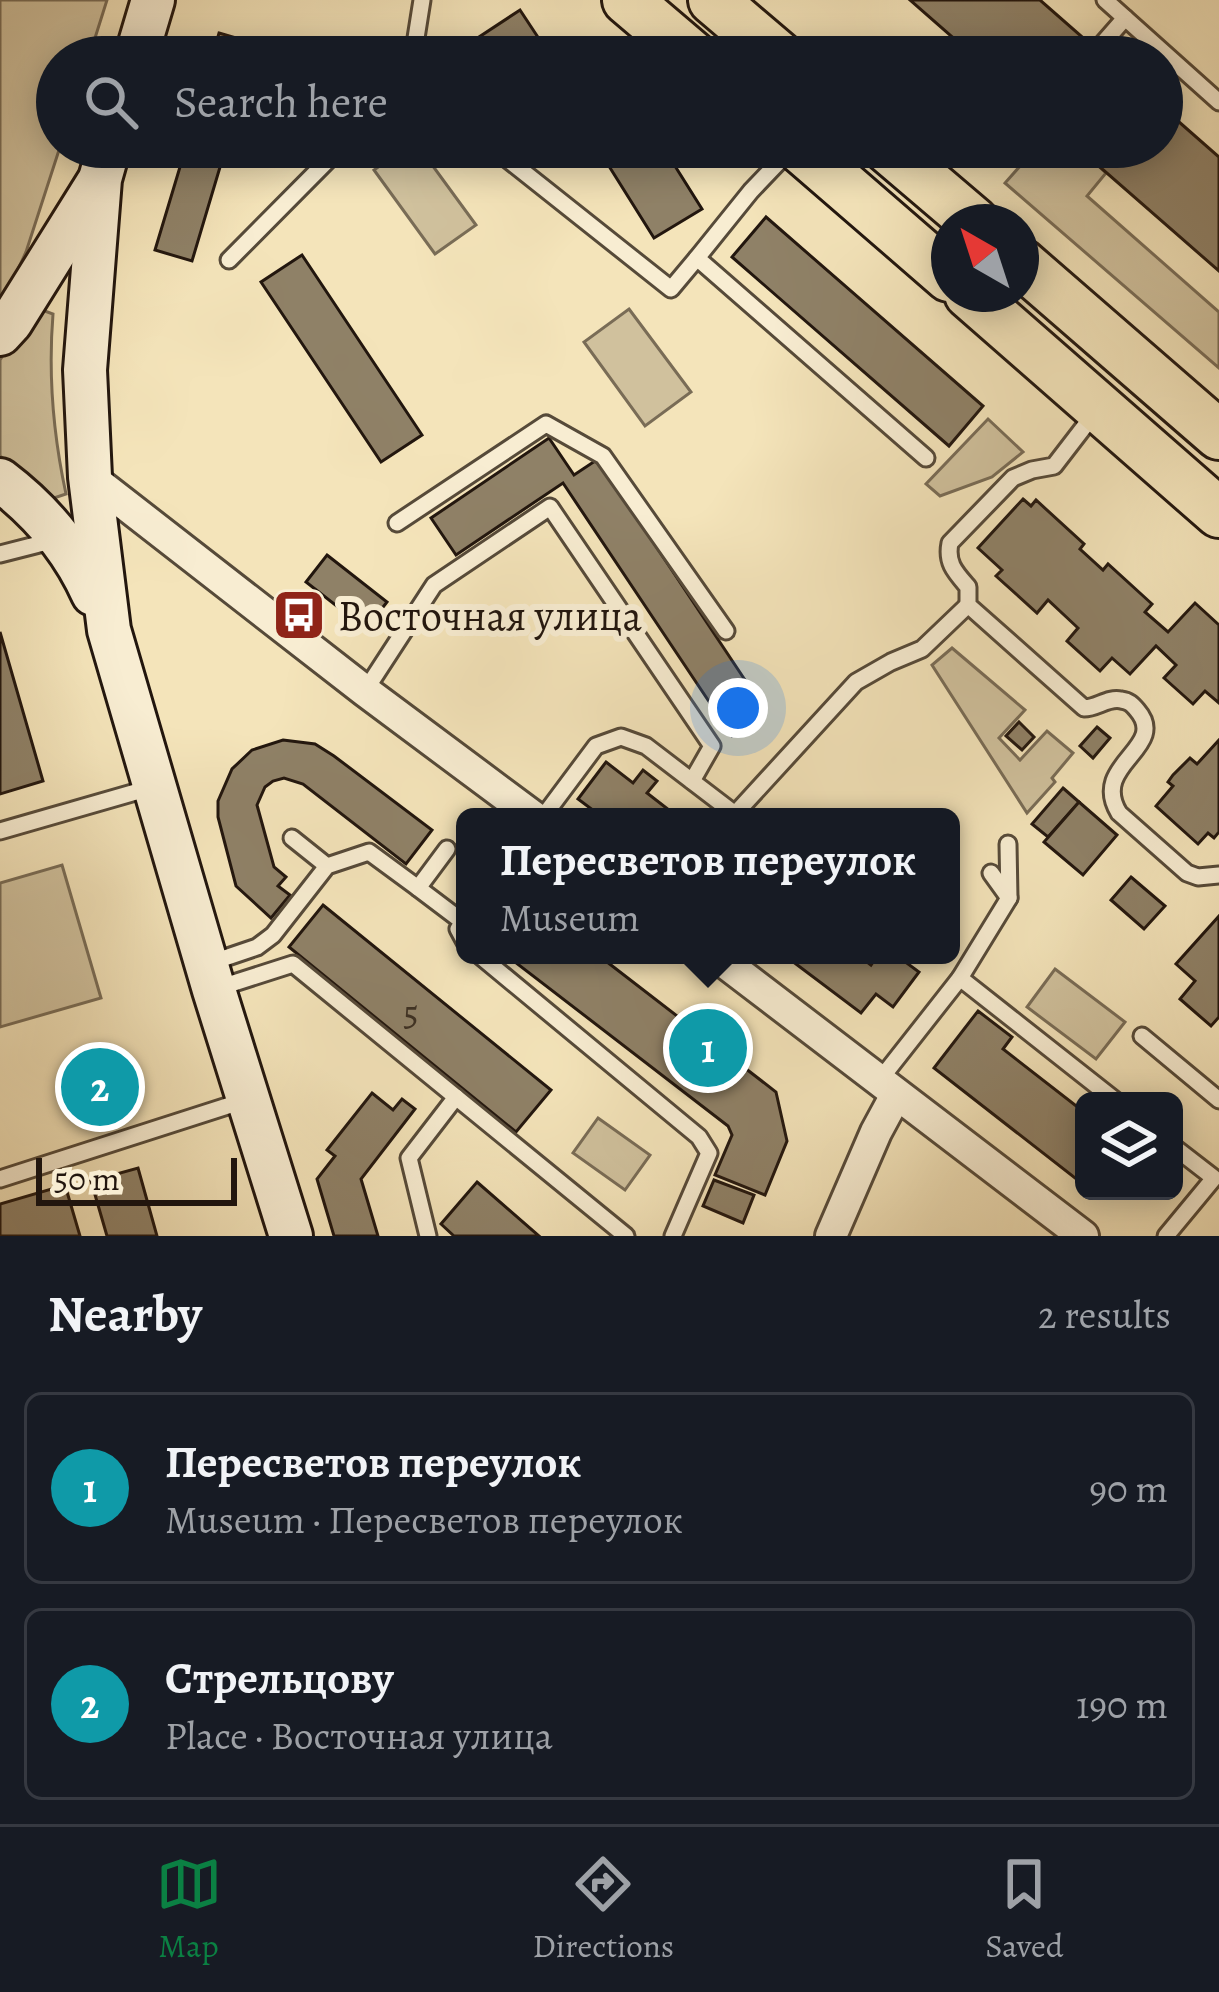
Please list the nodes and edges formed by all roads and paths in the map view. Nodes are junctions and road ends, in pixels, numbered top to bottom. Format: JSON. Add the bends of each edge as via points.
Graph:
{"nodes":[{"id":1,"x":153,"y":0,"type":"edge"},
{"id":2,"x":422,"y":0,"type":"edge"},
{"id":3,"x":627,"y":0,"type":"edge"},
{"id":4,"x":713,"y":0,"type":"edge"},
{"id":5,"x":1105,"y":0,"type":"edge"},
{"id":6,"x":1125,"y":18,"type":"junction"},
{"id":7,"x":142,"y":36,"type":"edge"},
{"id":8,"x":416,"y":36,"type":"edge"},
{"id":9,"x":669,"y":36,"type":"edge"},
{"id":10,"x":755,"y":36,"type":"edge"},
{"id":11,"x":1109,"y":36,"type":"edge"},
{"id":12,"x":1145,"y":36,"type":"edge"},
{"id":13,"x":1183,"y":70,"type":"edge"},
{"id":14,"x":1219,"y":102,"type":"edge"},
{"id":15,"x":102,"y":168,"type":"edge"},
{"id":16,"x":105,"y":168,"type":"edge"},
{"id":17,"x":320,"y":168,"type":"edge"},
{"id":18,"x":518,"y":168,"type":"edge"},
{"id":19,"x":775,"y":168,"type":"edge"},
{"id":20,"x":821,"y":168,"type":"edge"},
{"id":21,"x":911,"y":168,"type":"edge"},
{"id":22,"x":953,"y":204,"type":"edge"},
{"id":23,"x":697,"y":258,"type":"junction"},
{"id":24,"x":229,"y":260,"type":"dead end"},
{"id":25,"x":931,"y":262,"type":"edge"},
{"id":26,"x":1039,"y":279,"type":"edge"},
{"id":27,"x":990,"y":312,"type":"edge"},
{"id":28,"x":0,"y":334,"type":"edge"},
{"id":29,"x":1099,"y":407,"type":"junction"},
{"id":30,"x":1219,"y":436,"type":"edge"},
{"id":31,"x":926,"y":458,"type":"dead end"},
{"id":32,"x":90,"y":477,"type":"junction"},
{"id":33,"x":0,"y":480,"type":"edge"},
{"id":34,"x":1219,"y":513,"type":"edge"},
{"id":35,"x":397,"y":524,"type":"dead end"},
{"id":36,"x":62,"y":538,"type":"junction"},
{"id":37,"x":0,"y":554,"type":"edge"},
{"id":38,"x":968,"y":605,"type":"junction"},
{"id":39,"x":109,"y":630,"type":"junction"},
{"id":40,"x":726,"y":631,"type":"dead end"},
{"id":41,"x":365,"y":691,"type":"junction"},
{"id":42,"x":692,"y":781,"type":"junction"},
{"id":43,"x":154,"y":787,"type":"junction"},
{"id":44,"x":527,"y":808,"type":"edge"},
{"id":45,"x":546,"y":808,"type":"edge"},
{"id":46,"x":727,"y":808,"type":"edge"},
{"id":47,"x":740,"y":808,"type":"edge"},
{"id":48,"x":0,"y":831,"type":"edge"},
{"id":49,"x":292,"y":838,"type":"dead end"},
{"id":50,"x":1008,"y":844,"type":"dead end"},
{"id":51,"x":447,"y":849,"type":"dead end"},
{"id":52,"x":327,"y":866,"type":"junction"},
{"id":53,"x":991,"y":874,"type":"dead end"},
{"id":54,"x":1219,"y":874,"type":"edge"},
{"id":55,"x":418,"y":888,"type":"junction"},
{"id":56,"x":1010,"y":898,"type":"junction"},
{"id":57,"x":456,"y":914,"type":"edge"},
{"id":58,"x":490,"y":964,"type":"edge"},
{"id":59,"x":727,"y":964,"type":"edge"},
{"id":60,"x":210,"y":977,"type":"junction"},
{"id":61,"x":959,"y":978,"type":"junction"},
{"id":62,"x":1142,"y":1036,"type":"dead end"},
{"id":63,"x":887,"y":1088,"type":"junction"},
{"id":64,"x":1105,"y":1092,"type":"edge"},
{"id":65,"x":456,"y":1097,"type":"junction"},
{"id":66,"x":249,"y":1100,"type":"junction"},
{"id":67,"x":1219,"y":1100,"type":"edge"},
{"id":68,"x":1183,"y":1153,"type":"edge"},
{"id":69,"x":1216,"y":1175,"type":"edge"},
{"id":70,"x":0,"y":1179,"type":"edge"},
{"id":71,"x":1175,"y":1233,"type":"edge"},
{"id":72,"x":291,"y":1236,"type":"edge"},
{"id":73,"x":428,"y":1236,"type":"edge"},
{"id":74,"x":626,"y":1236,"type":"edge"},
{"id":75,"x":674,"y":1236,"type":"edge"},
{"id":76,"x":831,"y":1236,"type":"edge"},
{"id":77,"x":1083,"y":1236,"type":"edge"}],
"edges":[{"from":1,"to":7,"type":"main road"},
{"from":2,"to":8,"type":"lane"},
{"from":3,"to":9,"type":"main road"},
{"from":4,"to":10,"type":"main road"},
{"from":5,"to":6,"type":"lane"},
{"from":6,"to":11,"type":"lane"},
{"from":6,"to":12,"type":"lane"},
{"from":13,"to":14,"type":"lane"},
{"from":15,"to":28,"type":"main road"},
{"from":16,"to":32,"type":"main road","via":[[85,370]]},
{"from":17,"to":24,"type":"lane"},
{"from":18,"to":23,"type":"lane","via":[[670,290]]},
{"from":19,"to":23,"type":"lane"},
{"from":20,"to":25,"type":"main road"},
{"from":21,"to":22,"type":"main road"},
{"from":23,"to":31,"type":"lane"},
{"from":26,"to":30,"type":"main road"},
{"from":27,"to":29,"type":"main road"},
{"from":29,"to":34,"type":"main road"},
{"from":29,"to":38,"type":"lane","via":[[1054,466],[1013,478],[950,543],[947,557],[968,586]]},
{"from":32,"to":39,"type":"main road"},
{"from":32,"to":41,"type":"street"},
{"from":33,"to":36,"type":"main road"},
{"from":35,"to":40,"type":"lane","via":[[546,424],[603,456]]},
{"from":36,"to":37,"type":"lane"},
{"from":36,"to":39,"type":"main road"},
{"from":38,"to":47,"type":"lane","via":[[922,649],[856,682]]},
{"from":38,"to":54,"type":"lane","via":[[1084,708],[1114,699],[1132,704],[1146,728],[1114,778],[1113,803],[1186,874]]},
{"from":39,"to":43,"type":"main road"},
{"from":41,"to":42,"type":"lane","via":[[434,585],[550,507],[712,746]]},
{"from":41,"to":44,"type":"street"},
{"from":42,"to":45,"type":"lane","via":[[621,737],[596,746]]},
{"from":42,"to":46,"type":"lane"},
{"from":43,"to":48,"type":"lane"},
{"from":43,"to":60,"type":"main road"},
{"from":49,"to":52,"type":"lane"},
{"from":50,"to":56,"type":"lane"},
{"from":51,"to":55,"type":"lane"},
{"from":52,"to":55,"type":"lane","via":[[369,852]]},
{"from":52,"to":60,"type":"lane","via":[[273,935]]},
{"from":53,"to":56,"type":"lane"},
{"from":55,"to":57,"type":"lane"},
{"from":56,"to":61,"type":"lane"},
{"from":58,"to":75,"type":"lane","via":[[710,1153]]},
{"from":59,"to":63,"type":"street"},
{"from":60,"to":65,"type":"lane","via":[[293,964]]},
{"from":60,"to":66,"type":"main road"},
{"from":61,"to":63,"type":"lane"},
{"from":61,"to":64,"type":"lane"},
{"from":62,"to":67,"type":"lane"},
{"from":63,"to":76,"type":"street"},
{"from":63,"to":77,"type":"street"},
{"from":65,"to":73,"type":"lane","via":[[409,1158]]},
{"from":65,"to":74,"type":"lane"},
{"from":66,"to":70,"type":"lane"},
{"from":66,"to":72,"type":"main road"},
{"from":68,"to":69,"type":"lane"},
{"from":69,"to":71,"type":"lane"}]}
